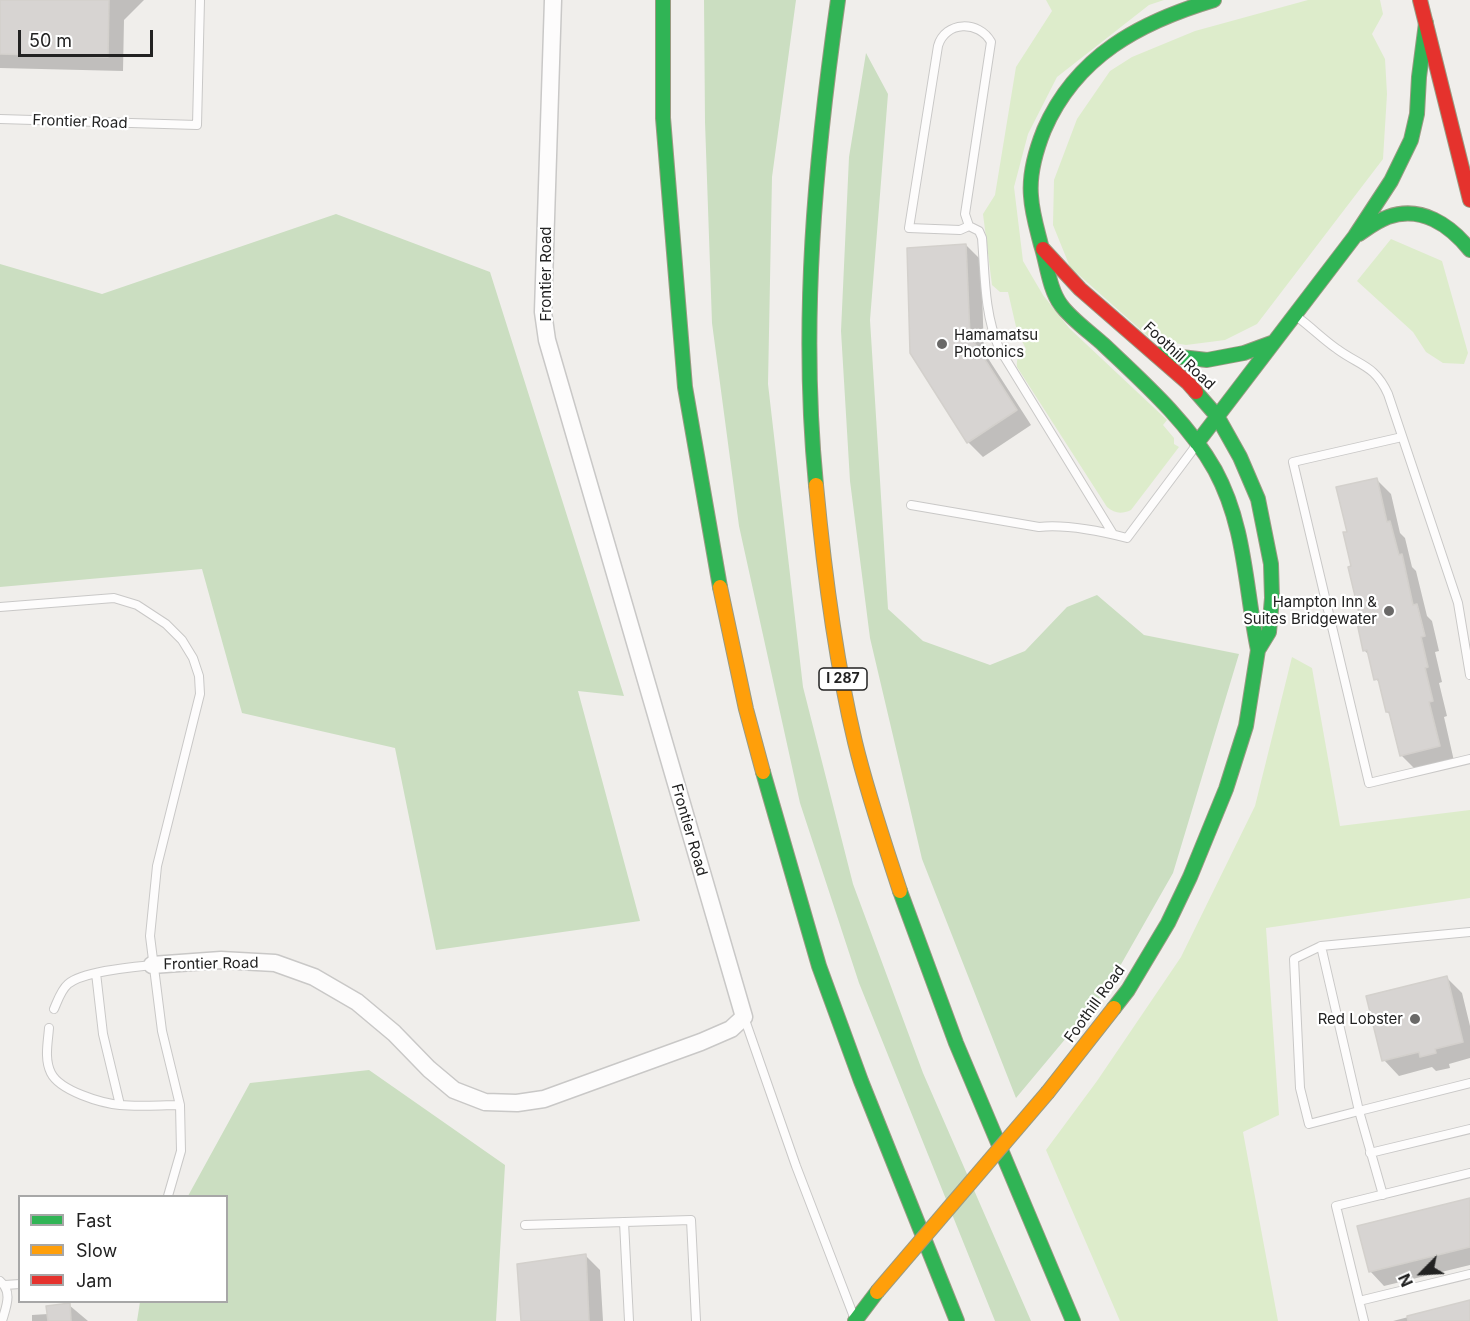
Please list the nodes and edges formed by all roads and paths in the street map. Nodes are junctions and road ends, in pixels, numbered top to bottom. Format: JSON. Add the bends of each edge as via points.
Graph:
{"nodes":[{"id":1,"x":200,"y":0,"type":"edge"},
{"id":2,"x":553,"y":0,"type":"edge"},
{"id":3,"x":663,"y":0,"type":"edge"},
{"id":4,"x":838,"y":0,"type":"edge"},
{"id":5,"x":1214,"y":0,"type":"edge"},
{"id":6,"x":1420,"y":0,"type":"edge"},
{"id":7,"x":1426,"y":23,"type":"junction"},
{"id":8,"x":0,"y":119,"type":"edge"},
{"id":9,"x":1469,"y":193,"type":"edge"},
{"id":10,"x":969,"y":226,"type":"junction"},
{"id":11,"x":1355,"y":236,"type":"junction"},
{"id":12,"x":1043,"y":249,"type":"junction"},
{"id":13,"x":1470,"y":250,"type":"edge"},
{"id":14,"x":1295,"y":315,"type":"junction"},
{"id":15,"x":1274,"y":342,"type":"junction"},
{"id":16,"x":1155,"y":354,"type":"junction"},
{"id":17,"x":1217,"y":416,"type":"junction"},
{"id":18,"x":1402,"y":437,"type":"junction"},
{"id":19,"x":1197,"y":443,"type":"junction"},
{"id":20,"x":911,"y":505,"type":"dead end"},
{"id":21,"x":1113,"y":534,"type":"junction"},
{"id":22,"x":0,"y":607,"type":"edge"},
{"id":23,"x":1258,"y":650,"type":"junction"},
{"id":24,"x":1470,"y":675,"type":"edge"},
{"id":25,"x":1470,"y":759,"type":"edge"},
{"id":26,"x":1470,"y":932,"type":"edge"},
{"id":27,"x":1321,"y":946,"type":"junction"},
{"id":28,"x":152,"y":965,"type":"junction"},
{"id":29,"x":96,"y":973,"type":"junction"},
{"id":30,"x":54,"y":1009,"type":"dead end"},
{"id":31,"x":744,"y":1017,"type":"junction"},
{"id":32,"x":49,"y":1028,"type":"dead end"},
{"id":33,"x":1470,"y":1083,"type":"edge"},
{"id":34,"x":120,"y":1105,"type":"junction"},
{"id":35,"x":180,"y":1105,"type":"junction"},
{"id":36,"x":1359,"y":1111,"type":"junction"},
{"id":37,"x":1470,"y":1129,"type":"edge"},
{"id":38,"x":1370,"y":1153,"type":"junction"},
{"id":39,"x":1470,"y":1173,"type":"edge"},
{"id":40,"x":169,"y":1195,"type":"edge"},
{"id":41,"x":1383,"y":1195,"type":"junction"},
{"id":42,"x":624,"y":1222,"type":"junction"},
{"id":43,"x":525,"y":1225,"type":"dead end"},
{"id":44,"x":1470,"y":1274,"type":"edge"},
{"id":45,"x":2,"y":1283,"type":"edge"},
{"id":46,"x":18,"y":1284,"type":"edge"},
{"id":47,"x":1359,"y":1301,"type":"junction"},
{"id":48,"x":2,"y":1321,"type":"edge"},
{"id":49,"x":628,"y":1321,"type":"edge"},
{"id":50,"x":696,"y":1321,"type":"edge"},
{"id":51,"x":855,"y":1321,"type":"edge"},
{"id":52,"x":957,"y":1321,"type":"edge"},
{"id":53,"x":1073,"y":1321,"type":"edge"},
{"id":54,"x":1364,"y":1321,"type":"edge"}],
"edges":[{"from":1,"to":8,"type":"lane","name":"Frontier Road","via":[[197,125]]},
{"from":2,"to":31,"type":"street","name":"Frontier Road","via":[[543,312],[547,340]]},
{"from":3,"to":52,"type":"main road","via":[[663,118],[685,387],[716,567],[744,698],[819,966]]},
{"from":4,"to":53,"type":"main road","number":"I 287","via":[[820,138],[809,286],[812,445],[829,603],[858,754],[906,913],[963,1064]]},
{"from":5,"to":12,"type":"main road","name":"Foothill Road","via":[[1191,5],[1130,32],[1086,66],[1065,92],[1048,118],[1031,179],[1031,207]]},
{"from":6,"to":7,"type":"main road"},
{"from":7,"to":9,"type":"main road"},
{"from":7,"to":11,"type":"main road","via":[[1411,140],[1391,181]]},
{"from":10,"to":10,"type":"lane","via":[[960,230],[909,228],[938,46],[944,33],[960,27],[979,30],[991,42],[965,214]]},
{"from":10,"to":21,"type":"lane","via":[[979,231],[982,238],[988,314],[999,348]]},
{"from":11,"to":13,"type":"main road","via":[[1387,217],[1418,214],[1448,226]]},
{"from":11,"to":14,"type":"main road"},
{"from":12,"to":16,"type":"main road","name":"Foothill Road","via":[[1080,289]]},
{"from":12,"to":19,"type":"main road","name":"Foothill Road","via":[[1051,285],[1061,305],[1168,408]]},
{"from":14,"to":15,"type":"main road"},
{"from":14,"to":18,"type":"lane","via":[[1338,350],[1373,370],[1382,381]]},
{"from":15,"to":16,"type":"main road","via":[[1208,360]]},
{"from":15,"to":17,"type":"main road"},
{"from":16,"to":17,"type":"main road","name":"Foothill Road"},
{"from":17,"to":19,"type":"main road"},
{"from":17,"to":23,"type":"main road","name":"Foothill Road","via":[[1240,457],[1266,532],[1272,598],[1269,632]]},
{"from":18,"to":24,"type":"lane","via":[[1458,603]]},
{"from":18,"to":25,"type":"lane","via":[[1293,462],[1369,783]]},
{"from":19,"to":21,"type":"lane","via":[[1127,538]]},
{"from":19,"to":23,"type":"main road","name":"Foothill Road","via":[[1215,471],[1232,511]]},
{"from":20,"to":21,"type":"lane","via":[[1039,527],[1052,525]]},
{"from":22,"to":28,"type":"lane","via":[[114,598],[137,605],[166,624],[193,658],[200,694],[157,866],[150,936]]},
{"from":23,"to":51,"type":"main road","name":"Foothill Road","bridge":true,"via":[[1246,726],[1226,789],[1191,877],[1128,990],[1048,1092]]},
{"from":26,"to":27,"type":"lane"},
{"from":27,"to":36,"type":"lane"},
{"from":27,"to":36,"type":"lane","via":[[1294,959],[1300,1088],[1309,1124]]},
{"from":28,"to":29,"type":"lane"},
{"from":28,"to":31,"type":"street","name":"Frontier Road","via":[[221,960],[275,963],[314,977],[357,1002],[454,1090],[485,1102],[518,1103],[544,1098],[701,1042],[731,1029]]},
{"from":28,"to":35,"type":"lane","via":[[162,1031]]},
{"from":29,"to":30,"type":"lane","via":[[70,982]]},
{"from":29,"to":34,"type":"lane","via":[[103,1034]]},
{"from":31,"to":51,"type":"lane"},
{"from":32,"to":34,"type":"lane","via":[[46,1055],[51,1073],[63,1087]]},
{"from":33,"to":36,"type":"lane"},
{"from":34,"to":35,"type":"lane"},
{"from":35,"to":40,"type":"lane","via":[[181,1151]]},
{"from":36,"to":38,"type":"lane"},
{"from":37,"to":38,"type":"lane"},
{"from":38,"to":41,"type":"lane"},
{"from":39,"to":41,"type":"lane"},
{"from":41,"to":47,"type":"lane","via":[[1336,1206]]},
{"from":42,"to":43,"type":"lane"},
{"from":42,"to":49,"type":"lane"},
{"from":42,"to":50,"type":"lane","via":[[692,1220]]},
{"from":44,"to":47,"type":"lane"},
{"from":45,"to":46,"type":"lane"},
{"from":45,"to":48,"type":"lane","via":[[8,1298]]},
{"from":47,"to":54,"type":"lane"}]}
